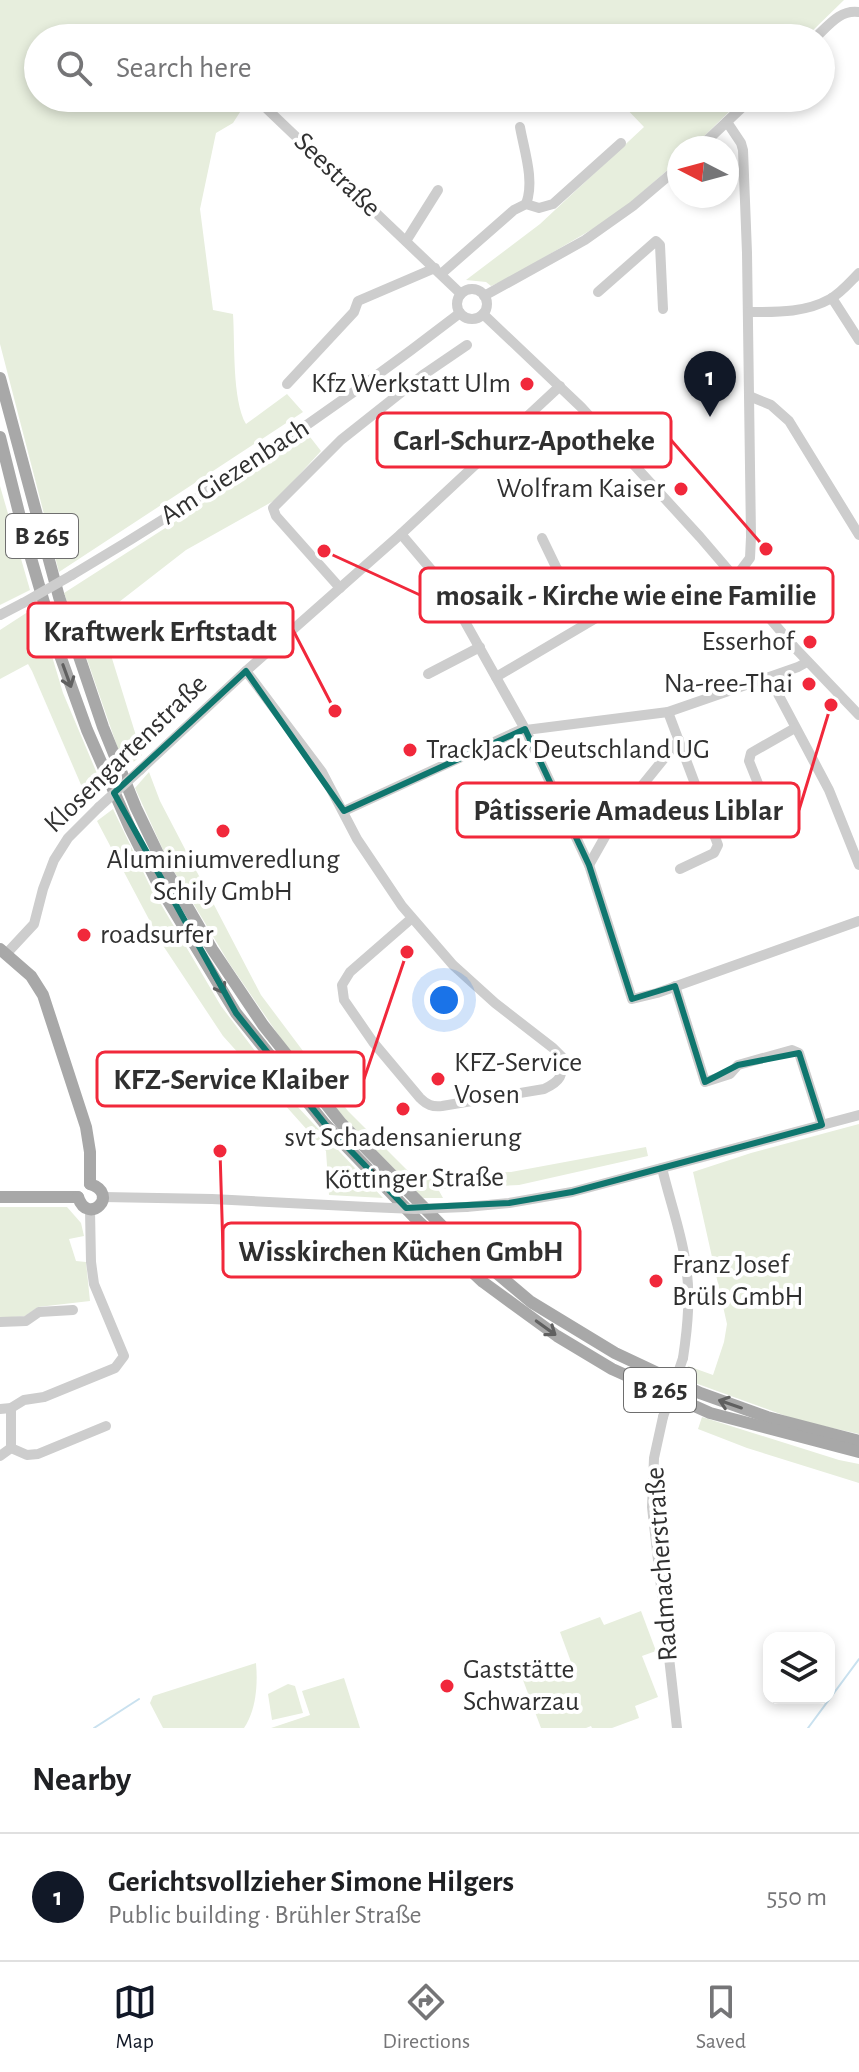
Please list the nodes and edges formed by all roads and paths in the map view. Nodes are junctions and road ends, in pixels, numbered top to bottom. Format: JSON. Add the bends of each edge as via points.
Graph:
{"nodes":[{"id":1,"x":859,"y":12,"type":"edge"},
{"id":2,"x":831,"y":24,"type":"edge"},
{"id":3,"x":270,"y":112,"type":"edge"},
{"id":4,"x":737,"y":112,"type":"edge"},
{"id":5,"x":727,"y":122,"type":"junction"},
{"id":6,"x":520,"y":127,"type":"dead end"},
{"id":7,"x":712,"y":136,"type":"edge"},
{"id":8,"x":621,"y":143,"type":"dead end"},
{"id":9,"x":667,"y":177,"type":"edge"},
{"id":10,"x":438,"y":190,"type":"dead end"},
{"id":11,"x":526,"y":204,"type":"junction"},
{"id":12,"x":406,"y":241,"type":"junction"},
{"id":13,"x":438,"y":271,"type":"junction"},
{"id":14,"x":859,"y":273,"type":"edge"},
{"id":15,"x":598,"y":292,"type":"dead end"},
{"id":16,"x":461,"y":294,"type":"junction"},
{"id":17,"x":484,"y":296,"type":"junction"},
{"id":18,"x":832,"y":298,"type":"junction"},
{"id":19,"x":663,"y":309,"type":"dead end"},
{"id":20,"x":748,"y":312,"type":"junction"},
{"id":21,"x":460,"y":313,"type":"junction"},
{"id":22,"x":483,"y":314,"type":"junction"},
{"id":23,"x":859,"y":340,"type":"edge"},
{"id":24,"x":467,"y":345,"type":"dead end"},
{"id":25,"x":0,"y":378,"type":"edge"},
{"id":26,"x":287,"y":384,"type":"dead end"},
{"id":27,"x":560,"y":386,"type":"junction"},
{"id":28,"x":749,"y":396,"type":"junction"},
{"id":29,"x":0,"y":415,"type":"edge"},
{"id":30,"x":1,"y":442,"type":"edge"},
{"id":31,"x":401,"y":534,"type":"junction"},
{"id":32,"x":859,"y":535,"type":"edge"},
{"id":33,"x":542,"y":538,"type":"dead end"},
{"id":34,"x":735,"y":578,"type":"junction"},
{"id":35,"x":340,"y":588,"type":"junction"},
{"id":36,"x":637,"y":590,"type":"dead end"},
{"id":37,"x":0,"y":615,"type":"edge"},
{"id":38,"x":589,"y":621,"type":"junction"},
{"id":39,"x":480,"y":647,"type":"junction"},
{"id":40,"x":77,"y":652,"type":"junction"},
{"id":41,"x":807,"y":662,"type":"junction"},
{"id":42,"x":246,"y":671,"type":"junction"},
{"id":43,"x":428,"y":674,"type":"dead end"},
{"id":44,"x":496,"y":677,"type":"junction"},
{"id":45,"x":769,"y":677,"type":"junction"},
{"id":46,"x":668,"y":712,"type":"junction"},
{"id":47,"x":859,"y":715,"type":"edge"},
{"id":48,"x":795,"y":728,"type":"junction"},
{"id":49,"x":525,"y":729,"type":"junction"},
{"id":50,"x":679,"y":740,"type":"junction"},
{"id":51,"x":758,"y":807,"type":"dead end"},
{"id":52,"x":344,"y":811,"type":"junction"},
{"id":53,"x":589,"y":865,"type":"junction"},
{"id":54,"x":859,"y":865,"type":"edge"},
{"id":55,"x":680,"y":869,"type":"dead end"},
{"id":56,"x":412,"y":918,"type":"junction"},
{"id":57,"x":859,"y":921,"type":"edge"},
{"id":58,"x":4,"y":951,"type":"edge"},
{"id":59,"x":675,"y":986,"type":"junction"},
{"id":60,"x":859,"y":1115,"type":"edge"},
{"id":61,"x":822,"y":1125,"type":"junction"},
{"id":62,"x":662,"y":1168,"type":"junction"},
{"id":63,"x":90,"y":1184,"type":"junction"},
{"id":64,"x":0,"y":1197,"type":"edge"},
{"id":65,"x":78,"y":1197,"type":"junction"},
{"id":66,"x":103,"y":1197,"type":"junction"},
{"id":67,"x":90,"y":1210,"type":"junction"},
{"id":68,"x":73,"y":1310,"type":"dead end"},
{"id":69,"x":0,"y":1322,"type":"edge"},
{"id":70,"x":5,"y":1408,"type":"edge"},
{"id":71,"x":106,"y":1426,"type":"dead end"},
{"id":72,"x":859,"y":1441,"type":"edge"},
{"id":73,"x":11,"y":1448,"type":"junction"},
{"id":74,"x":859,"y":1452,"type":"edge"},
{"id":75,"x":0,"y":1456,"type":"edge"},
{"id":76,"x":677,"y":1728,"type":"edge"}],
"edges":[{"from":1,"to":2,"type":"street","via":[[843,14]]},
{"from":3,"to":12,"type":"street","name":"Seestraße"},
{"from":4,"to":5,"type":"street"},
{"from":5,"to":7,"type":"street"},
{"from":5,"to":20,"type":"street","via":[[743,150]]},
{"from":6,"to":11,"type":"street"},
{"from":8,"to":11,"type":"street","via":[[553,204]]},
{"from":9,"to":17,"type":"street","via":[[585,240]]},
{"from":10,"to":12,"type":"street","name":"Seestraße"},
{"from":11,"to":13,"type":"street"},
{"from":12,"to":13,"type":"street","name":"Seestraße"},
{"from":13,"to":16,"type":"street","name":"Seestraße"},
{"from":13,"to":26,"type":"street","via":[[358,301],[354,312]]},
{"from":14,"to":18,"type":"street"},
{"from":15,"to":19,"type":"street","via":[[656,241]]},
{"from":16,"to":17,"type":"street","via":[[471,290]]},
{"from":16,"to":21,"type":"street"},
{"from":17,"to":22,"type":"street"},
{"from":18,"to":20,"type":"street","via":[[806,308]]},
{"from":18,"to":23,"type":"street"},
{"from":20,"to":28,"type":"street"},
{"from":21,"to":22,"type":"street","via":[[471,319]]},
{"from":21,"to":37,"type":"street","name":"Am Giezenbach","bridge":true,"via":[[240,472]]},
{"from":22,"to":27,"type":"street"},
{"from":24,"to":35,"type":"street","via":[[341,440],[273,508]]},
{"from":25,"to":40,"type":"main road","number":"B 265"},
{"from":27,"to":31,"type":"street","name":"Klosengartenstraße"},
{"from":27,"to":34,"type":"street"},
{"from":28,"to":32,"type":"street","via":[[771,405],[789,421]]},
{"from":28,"to":34,"type":"street","via":[[750,558]]},
{"from":29,"to":40,"type":"main road","via":[[40,559]]},
{"from":30,"to":74,"type":"main road","number":"B 265","one_way":true,"via":[[57,647],[130,828],[236,1013],[325,1124],[483,1282],[557,1336],[612,1369],[710,1413]]},
{"from":31,"to":35,"type":"street","name":"Klosengartenstraße"},
{"from":31,"to":39,"type":"street","via":[[445,586]]},
{"from":33,"to":38,"type":"street"},
{"from":34,"to":41,"type":"street"},
{"from":35,"to":42,"type":"street","name":"Klosengartenstraße"},
{"from":36,"to":38,"type":"street"},
{"from":38,"to":44,"type":"street"},
{"from":39,"to":43,"type":"street"},
{"from":39,"to":44,"type":"street"},
{"from":72,"to":40,"type":"main road","number":"B 265","one_way":true,"via":[[700,1393],[615,1353],[531,1302],[449,1233],[341,1123],[263,1025],[212,949],[136,808]]},
{"from":41,"to":45,"type":"street"},
{"from":41,"to":47,"type":"street"},
{"from":42,"to":52,"type":"street","via":[[322,772]]},
{"from":42,"to":58,"type":"street","name":"Klosengartenstraße","bridge":true,"via":[[68,838],[54,860],[34,924]]},
{"from":44,"to":49,"type":"street"},
{"from":45,"to":46,"type":"street"},
{"from":45,"to":48,"type":"street"},
{"from":46,"to":49,"type":"street"},
{"from":46,"to":50,"type":"street"},
{"from":48,"to":51,"type":"street","via":[[751,753],[749,761],[763,796]]},
{"from":48,"to":54,"type":"street","via":[[829,790]]},
{"from":49,"to":52,"type":"street"},
{"from":49,"to":53,"type":"street"},
{"from":50,"to":53,"type":"street","via":[[615,819]]},
{"from":50,"to":55,"type":"street","via":[[718,845],[714,853]]},
{"from":52,"to":56,"type":"street","via":[[357,839]]},
{"from":53,"to":59,"type":"street","via":[[632,999]]},
{"from":56,"to":56,"type":"street","via":[[453,965],[562,1057],[556,1083],[433,1107],[420,1098],[344,1000],[342,985]]},
{"from":57,"to":59,"type":"street"},
{"from":58,"to":63,"type":"main road","name":"Klosengartenstraße","via":[[43,995],[86,1127]]},
{"from":59,"to":61,"type":"street","via":[[705,1082],[730,1074],[738,1065],[792,1050],[799,1053]]},
{"from":60,"to":61,"type":"street","name":"Köttinger Straße"},
{"from":61,"to":62,"type":"street","name":"Köttinger Straße"},
{"from":62,"to":66,"type":"street","name":"Köttinger Straße","bridge":true,"via":[[572,1192],[466,1207]]},
{"from":62,"to":76,"type":"street","name":"Radmacherstraße","bridge":true,"via":[[685,1259],[689,1303],[683,1358],[654,1458],[652,1507]]},
{"from":63,"to":65,"type":"main road"},
{"from":63,"to":66,"type":"main road"},
{"from":64,"to":65,"type":"main road"},
{"from":65,"to":67,"type":"main road"},
{"from":66,"to":67,"type":"main road"},
{"from":67,"to":70,"type":"street","via":[[94,1284],[124,1356],[115,1368]]},
{"from":68,"to":69,"type":"street"},
{"from":70,"to":73,"type":"street"},
{"from":71,"to":73,"type":"street","via":[[38,1454]]},
{"from":73,"to":75,"type":"street"}]}
